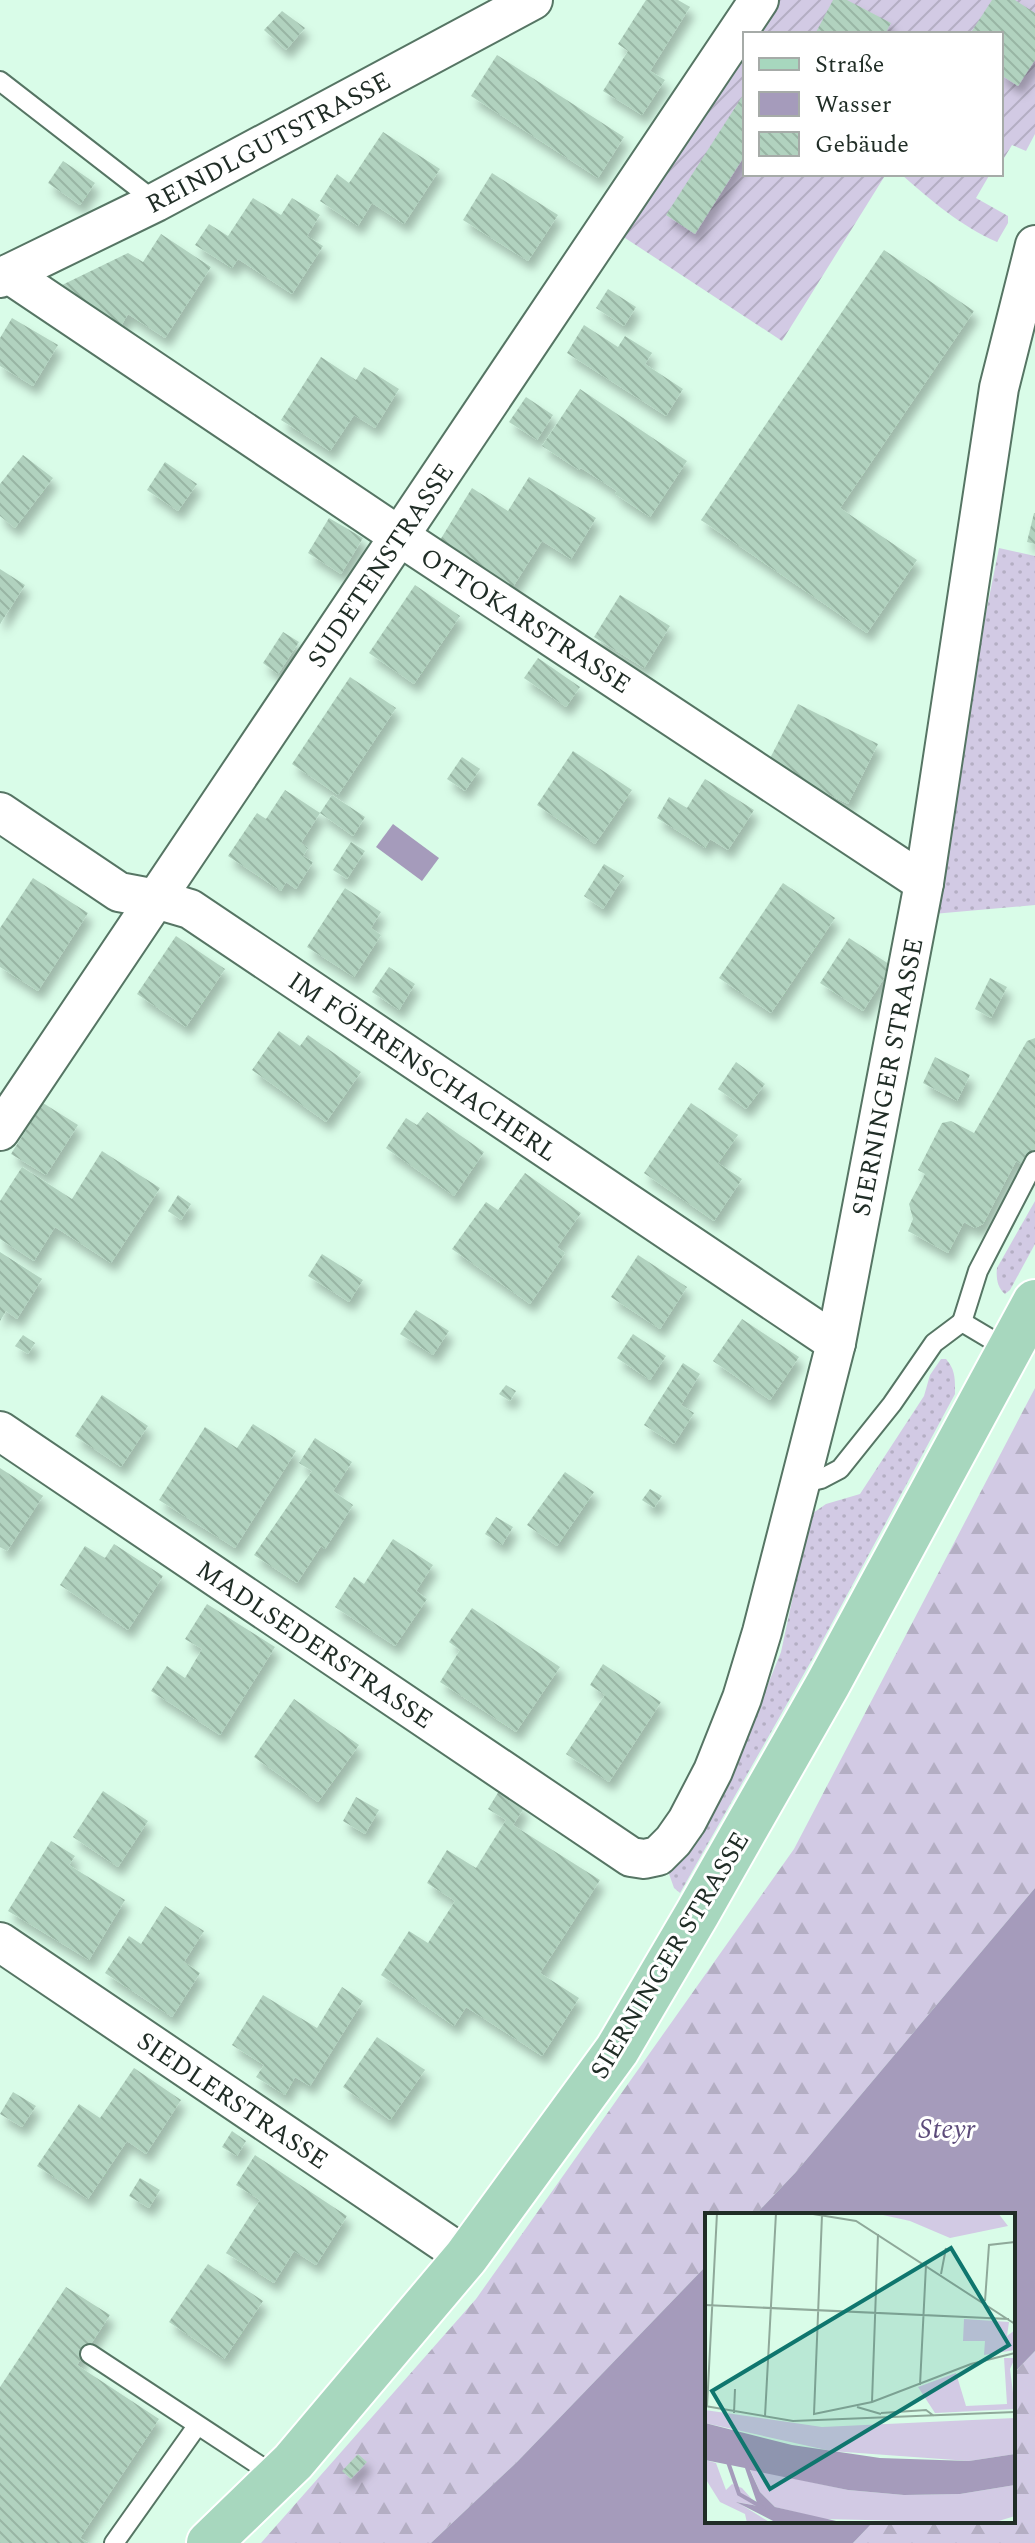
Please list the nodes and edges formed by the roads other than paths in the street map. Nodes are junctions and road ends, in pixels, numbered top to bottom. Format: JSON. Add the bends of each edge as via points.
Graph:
{"nodes":[{"id":1,"x":533,"y":0,"type":"edge"},
{"id":2,"x":759,"y":0,"type":"edge"},
{"id":3,"x":0,"y":81,"type":"edge"},
{"id":4,"x":156,"y":202,"type":"junction"},
{"id":5,"x":1035,"y":245,"type":"edge"},
{"id":6,"x":5,"y":276,"type":"edge"},
{"id":7,"x":399,"y":536,"type":"junction"},
{"id":8,"x":0,"y":812,"type":"edge"},
{"id":9,"x":924,"y":883,"type":"junction"},
{"id":10,"x":156,"y":899,"type":"junction"},
{"id":11,"x":0,"y":1131,"type":"edge"},
{"id":12,"x":1035,"y":1161,"type":"edge"},
{"id":13,"x":1035,"y":1302,"type":"edge"},
{"id":14,"x":962,"y":1322,"type":"junction"},
{"id":15,"x":836,"y":1343,"type":"junction"},
{"id":16,"x":1009,"y":1350,"type":"junction"},
{"id":17,"x":0,"y":1431,"type":"edge"},
{"id":18,"x":799,"y":1484,"type":"junction"},
{"id":19,"x":631,"y":1857,"type":"joint"},
{"id":20,"x":0,"y":1942,"type":"edge"},
{"id":21,"x":466,"y":2257,"type":"junction"},
{"id":22,"x":90,"y":2354,"type":"dead end"},
{"id":23,"x":197,"y":2426,"type":"junction"},
{"id":24,"x":277,"y":2477,"type":"junction"},
{"id":25,"x":114,"y":2543,"type":"edge"},
{"id":26,"x":209,"y":2543,"type":"edge"}],
"edges":[{"from":1,"to":4,"type":"street","name":"REINDLGUTSTRASSE"},
{"from":2,"to":7,"type":"street","name":"SUDETENSTRASSE"},
{"from":3,"to":4,"type":"lane"},
{"from":4,"to":6,"type":"street","name":"REINDLGUTSTRASSE"},
{"from":5,"to":9,"type":"street","name":"SIERNINGER STRASSE","via":[[999,388]]},
{"from":6,"to":7,"type":"street","name":"OTTOKARSTRASSE"},
{"from":7,"to":9,"type":"street","name":"OTTOKARSTRASSE"},
{"from":7,"to":10,"type":"street","name":"SUDETENSTRASSE"},
{"from":8,"to":10,"type":"street","name":"IM FÖHRENSCHACHERL","via":[[119,892]]},
{"from":9,"to":15,"type":"street","name":"SIERNINGER STRASSE"},
{"from":10,"to":11,"type":"street","name":"SUDETENSTRASSE"},
{"from":10,"to":15,"type":"street","name":"IM FÖHRENSCHACHERL","via":[[190,909]]},
{"from":12,"to":14,"type":"lane","via":[[978,1271]]},
{"from":13,"to":16,"type":"main road","name":"SIERNINGER STRASSE"},
{"from":14,"to":16,"type":"lane"},
{"from":14,"to":18,"type":"lane","via":[[934,1343],[840,1469]]},
{"from":15,"to":18,"type":"street","name":"SIERNINGER STRASSE"},
{"from":16,"to":21,"type":"main road","name":"SIERNINGER STRASSE","via":[[828,1684],[617,2050]]},
{"from":17,"to":19,"type":"street","name":"MADLSEDERSTRASSE"},
{"from":18,"to":19,"type":"street","name":"SIERNINGER STRASSE","via":[[758,1645],[713,1771],[673,1841],[658,1856]]},
{"from":20,"to":21,"type":"street","name":"SIEDLERSTRASSE"},
{"from":21,"to":24,"type":"main road","name":"SIERNINGER STRASSE"},
{"from":22,"to":23,"type":"lane"},
{"from":23,"to":24,"type":"lane"},
{"from":23,"to":25,"type":"lane"},
{"from":24,"to":26,"type":"main road","name":"SIERNINGER STRASSE"}]}
